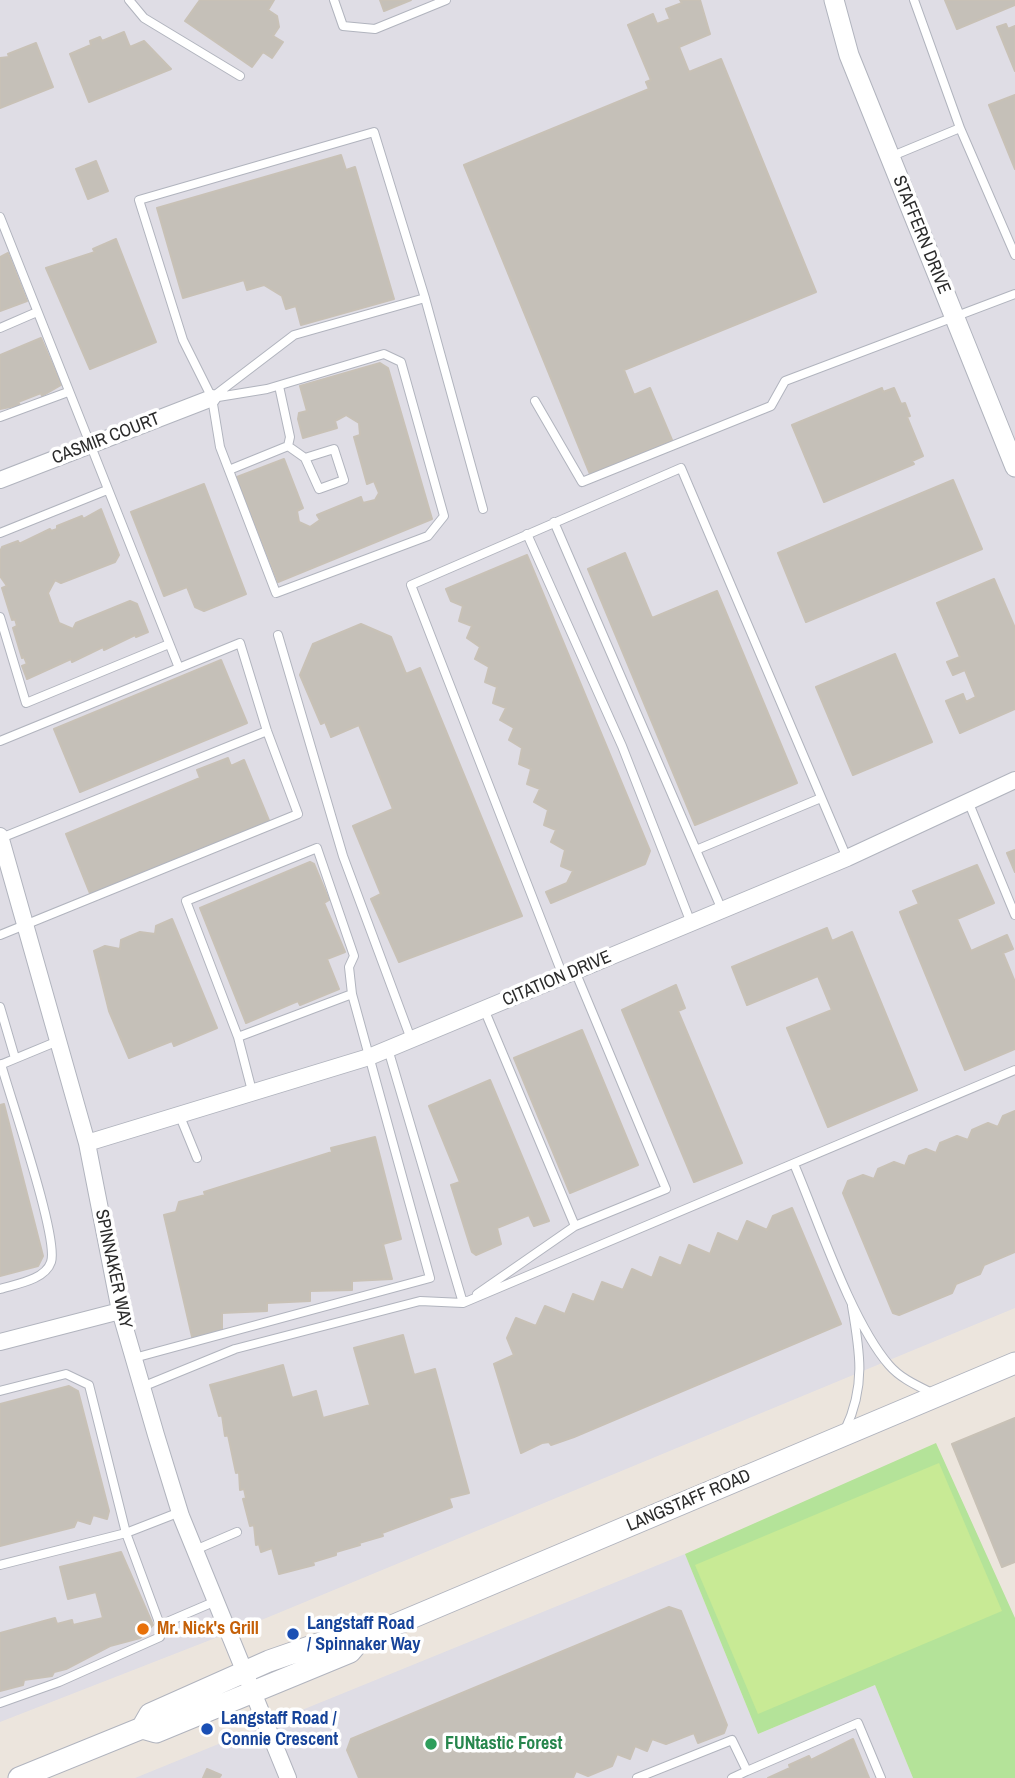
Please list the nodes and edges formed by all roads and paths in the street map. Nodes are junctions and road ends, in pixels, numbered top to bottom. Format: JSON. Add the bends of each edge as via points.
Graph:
{"nodes":[{"id":1,"x":129,"y":0,"type":"edge"},
{"id":2,"x":334,"y":0,"type":"edge"},
{"id":3,"x":446,"y":0,"type":"edge"},
{"id":4,"x":834,"y":0,"type":"edge"},
{"id":5,"x":914,"y":0,"type":"edge"},
{"id":6,"x":240,"y":76,"type":"dead end"},
{"id":7,"x":960,"y":128,"type":"junction"},
{"id":8,"x":890,"y":157,"type":"junction"},
{"id":9,"x":1,"y":223,"type":"edge"},
{"id":10,"x":1015,"y":255,"type":"edge"},
{"id":11,"x":1015,"y":294,"type":"edge"},
{"id":12,"x":425,"y":298,"type":"junction"},
{"id":13,"x":37,"y":312,"type":"junction"},
{"id":14,"x":954,"y":315,"type":"junction"},
{"id":15,"x":0,"y":328,"type":"edge"},
{"id":16,"x":279,"y":386,"type":"junction"},
{"id":17,"x":68,"y":392,"type":"junction"},
{"id":18,"x":212,"y":398,"type":"junction"},
{"id":19,"x":535,"y":401,"type":"dead end"},
{"id":20,"x":0,"y":417,"type":"edge"},
{"id":21,"x":89,"y":445,"type":"junction"},
{"id":22,"x":288,"y":446,"type":"junction"},
{"id":23,"x":305,"y":458,"type":"junction"},
{"id":24,"x":1015,"y":467,"type":"edge"},
{"id":25,"x":229,"y":470,"type":"junction"},
{"id":26,"x":0,"y":480,"type":"edge"},
{"id":27,"x":107,"y":490,"type":"junction"},
{"id":28,"x":483,"y":509,"type":"dead end"},
{"id":29,"x":554,"y":523,"type":"junction"},
{"id":30,"x":0,"y":533,"type":"edge"},
{"id":31,"x":527,"y":534,"type":"junction"},
{"id":32,"x":0,"y":617,"type":"edge"},
{"id":33,"x":278,"y":635,"type":"dead end"},
{"id":34,"x":169,"y":645,"type":"junction"},
{"id":35,"x":179,"y":668,"type":"junction"},
{"id":36,"x":267,"y":731,"type":"junction"},
{"id":37,"x":0,"y":741,"type":"edge"},
{"id":38,"x":1015,"y":780,"type":"edge"},
{"id":39,"x":821,"y":798,"type":"junction"},
{"id":40,"x":968,"y":801,"type":"junction"},
{"id":41,"x":0,"y":837,"type":"edge"},
{"id":42,"x":696,"y":850,"type":"junction"},
{"id":43,"x":847,"y":858,"type":"junction"},
{"id":44,"x":722,"y":910,"type":"junction"},
{"id":45,"x":1015,"y":915,"type":"edge"},
{"id":46,"x":691,"y":923,"type":"junction"},
{"id":47,"x":25,"y":924,"type":"junction"},
{"id":48,"x":0,"y":935,"type":"edge"},
{"id":49,"x":569,"y":974,"type":"junction"},
{"id":50,"x":352,"y":993,"type":"junction"},
{"id":51,"x":0,"y":1007,"type":"edge"},
{"id":52,"x":484,"y":1009,"type":"junction"},
{"id":53,"x":238,"y":1037,"type":"junction"},
{"id":54,"x":411,"y":1040,"type":"junction"},
{"id":55,"x":58,"y":1041,"type":"junction"},
{"id":56,"x":388,"y":1049,"type":"junction"},
{"id":57,"x":369,"y":1057,"type":"junction"},
{"id":58,"x":15,"y":1058,"type":"junction"},
{"id":59,"x":0,"y":1064,"type":"edge"},
{"id":60,"x":1015,"y":1070,"type":"edge"},
{"id":61,"x":252,"y":1091,"type":"junction"},
{"id":62,"x":179,"y":1114,"type":"junction"},
{"id":63,"x":87,"y":1143,"type":"junction"},
{"id":64,"x":197,"y":1158,"type":"dead end"},
{"id":65,"x":794,"y":1164,"type":"junction"},
{"id":66,"x":575,"y":1226,"type":"junction"},
{"id":67,"x":0,"y":1289,"type":"edge"},
{"id":68,"x":850,"y":1296,"type":"junction"},
{"id":69,"x":463,"y":1303,"type":"junction"},
{"id":70,"x":120,"y":1311,"type":"junction"},
{"id":71,"x":0,"y":1342,"type":"edge"},
{"id":72,"x":134,"y":1358,"type":"junction"},
{"id":73,"x":1010,"y":1367,"type":"edge"},
{"id":74,"x":142,"y":1387,"type":"junction"},
{"id":75,"x":0,"y":1391,"type":"edge"},
{"id":76,"x":937,"y":1396,"type":"junction"},
{"id":77,"x":842,"y":1437,"type":"junction"},
{"id":78,"x":180,"y":1512,"type":"junction"},
{"id":79,"x":237,"y":1532,"type":"dead end"},
{"id":80,"x":126,"y":1533,"type":"junction"},
{"id":81,"x":195,"y":1550,"type":"junction"},
{"id":82,"x":0,"y":1565,"type":"edge"},
{"id":83,"x":216,"y":1601,"type":"junction"},
{"id":84,"x":160,"y":1625,"type":"junction"},
{"id":85,"x":362,"y":1639,"type":"junction"},
{"id":86,"x":245,"y":1671,"type":"junction"},
{"id":87,"x":254,"y":1693,"type":"junction"},
{"id":88,"x":0,"y":1703,"type":"edge"},
{"id":89,"x":142,"y":1728,"type":"junction"},
{"id":90,"x":747,"y":1771,"type":"junction"},
{"id":91,"x":19,"y":1778,"type":"edge"},
{"id":92,"x":288,"y":1778,"type":"edge"},
{"id":93,"x":638,"y":1778,"type":"edge"},
{"id":94,"x":732,"y":1778,"type":"edge"},
{"id":95,"x":881,"y":1778,"type":"edge"}],
"edges":[{"from":1,"to":6,"type":"lane","via":[[144,18]]},
{"from":2,"to":3,"type":"lane","via":[[343,26],[375,29]]},
{"from":4,"to":8,"type":"street","name":"STAFFERN DRIVE","via":[[849,55]]},
{"from":5,"to":7,"type":"lane"},
{"from":7,"to":8,"type":"lane"},
{"from":7,"to":10,"type":"lane"},
{"from":8,"to":14,"type":"street","name":"STAFFERN DRIVE"},
{"from":9,"to":13,"type":"lane"},
{"from":11,"to":14,"type":"lane"},
{"from":12,"to":18,"type":"lane","via":[[294,335]]},
{"from":12,"to":18,"type":"lane","via":[[374,132],[139,200],[183,340]]},
{"from":12,"to":28,"type":"lane"},
{"from":13,"to":15,"type":"lane"},
{"from":13,"to":17,"type":"lane"},
{"from":14,"to":19,"type":"lane","via":[[785,382],[771,406],[582,482]]},
{"from":14,"to":24,"type":"street","name":"STAFFERN DRIVE"},
{"from":16,"to":18,"type":"lane"},
{"from":16,"to":22,"type":"lane"},
{"from":16,"to":25,"type":"lane","via":[[384,354],[401,362],[444,516],[428,536],[276,593]]},
{"from":17,"to":20,"type":"lane"},
{"from":17,"to":21,"type":"lane"},
{"from":18,"to":21,"type":"street","name":"CASMIR COURT"},
{"from":18,"to":25,"type":"lane"},
{"from":21,"to":26,"type":"street","name":"CASMIR COURT"},
{"from":21,"to":27,"type":"lane"},
{"from":22,"to":23,"type":"lane"},
{"from":22,"to":25,"type":"lane"},
{"from":23,"to":23,"type":"lane","via":[[334,449],[344,480],[318,489]]},
{"from":27,"to":30,"type":"lane"},
{"from":27,"to":34,"type":"lane"},
{"from":29,"to":31,"type":"lane"},
{"from":29,"to":39,"type":"lane","via":[[681,468]]},
{"from":29,"to":42,"type":"lane"},
{"from":31,"to":46,"type":"lane","via":[[622,746]]},
{"from":31,"to":49,"type":"lane","via":[[411,585]]},
{"from":32,"to":34,"type":"lane","via":[[26,702]]},
{"from":33,"to":54,"type":"lane","via":[[343,856]]},
{"from":34,"to":35,"type":"lane"},
{"from":35,"to":36,"type":"lane","via":[[240,643]]},
{"from":35,"to":37,"type":"lane"},
{"from":36,"to":41,"type":"lane"},
{"from":36,"to":47,"type":"lane","via":[[298,814]]},
{"from":38,"to":40,"type":"street","name":"CITATION DRIVE"},
{"from":39,"to":42,"type":"lane"},
{"from":39,"to":43,"type":"lane"},
{"from":40,"to":43,"type":"street","name":"CITATION DRIVE"},
{"from":40,"to":45,"type":"lane"},
{"from":41,"to":47,"type":"street","name":"SPINNAKER WAY"},
{"from":42,"to":44,"type":"lane"},
{"from":43,"to":44,"type":"street","name":"CITATION DRIVE"},
{"from":44,"to":46,"type":"street","name":"CITATION DRIVE"},
{"from":46,"to":49,"type":"street","name":"CITATION DRIVE"},
{"from":47,"to":48,"type":"lane"},
{"from":47,"to":55,"type":"street","name":"SPINNAKER WAY"},
{"from":49,"to":52,"type":"street","name":"CITATION DRIVE"},
{"from":49,"to":66,"type":"lane","via":[[666,1189]]},
{"from":50,"to":53,"type":"lane"},
{"from":50,"to":53,"type":"lane","via":[[349,967],[354,956],[317,849],[186,901]]},
{"from":50,"to":57,"type":"lane"},
{"from":51,"to":58,"type":"lane"},
{"from":52,"to":54,"type":"street","name":"CITATION DRIVE"},
{"from":52,"to":66,"type":"lane"},
{"from":53,"to":61,"type":"lane"},
{"from":54,"to":56,"type":"street","name":"CITATION DRIVE"},
{"from":55,"to":58,"type":"lane"},
{"from":55,"to":63,"type":"street","name":"SPINNAKER WAY"},
{"from":56,"to":57,"type":"street","name":"CITATION DRIVE"},
{"from":56,"to":69,"type":"lane"},
{"from":57,"to":61,"type":"street","name":"CITATION DRIVE"},
{"from":57,"to":72,"type":"lane","via":[[430,1278]]},
{"from":58,"to":59,"type":"lane"},
{"from":59,"to":67,"type":"lane","via":[[52,1250],[50,1264],[37,1277]]},
{"from":60,"to":65,"type":"lane"},
{"from":61,"to":62,"type":"street","name":"CITATION DRIVE"},
{"from":62,"to":63,"type":"street","name":"CITATION DRIVE"},
{"from":62,"to":64,"type":"lane"},
{"from":63,"to":70,"type":"street","name":"SPINNAKER WAY"},
{"from":65,"to":68,"type":"lane"},
{"from":65,"to":69,"type":"lane"},
{"from":66,"to":69,"type":"lane"},
{"from":68,"to":76,"type":"lane","via":[[889,1365]]},
{"from":68,"to":77,"type":"lane","via":[[862,1370]]},
{"from":69,"to":74,"type":"lane","via":[[420,1301],[380,1311],[235,1349]]},
{"from":70,"to":71,"type":"street"},
{"from":70,"to":72,"type":"street","name":"SPINNAKER WAY"},
{"from":72,"to":74,"type":"street","name":"SPINNAKER WAY"},
{"from":73,"to":76,"type":"main road","name":"LANGSTAFF ROAD"},
{"from":74,"to":78,"type":"street","name":"SPINNAKER WAY"},
{"from":75,"to":80,"type":"lane","via":[[66,1374],[89,1385]]},
{"from":76,"to":77,"type":"main road","name":"LANGSTAFF ROAD"},
{"from":77,"to":85,"type":"main road","name":"LANGSTAFF ROAD"},
{"from":78,"to":80,"type":"lane"},
{"from":78,"to":81,"type":"street","name":"SPINNAKER WAY"},
{"from":79,"to":81,"type":"lane"},
{"from":80,"to":82,"type":"lane"},
{"from":80,"to":84,"type":"lane"},
{"from":81,"to":83,"type":"street","name":"SPINNAKER WAY"},
{"from":83,"to":84,"type":"lane"},
{"from":83,"to":86,"type":"street","name":"SPINNAKER WAY"},
{"from":84,"to":88,"type":"lane","via":[[160,1637]]},
{"from":85,"to":86,"type":"main road","name":"LANGSTAFF ROAD","via":[[344,1635]]},
{"from":85,"to":87,"type":"main road","name":"LANGSTAFF ROAD","via":[[350,1653]]},
{"from":86,"to":87,"type":"street","name":"SPINNAKER WAY"},
{"from":86,"to":89,"type":"main road","name":"LANGSTAFF ROAD","via":[[150,1714]]},
{"from":87,"to":89,"type":"main road","name":"LANGSTAFF ROAD","via":[[156,1732]]},
{"from":87,"to":92,"type":"street","name":"SPINNAKER WAY"},
{"from":89,"to":91,"type":"main road","name":"LANGSTAFF ROAD"},
{"from":90,"to":93,"type":"lane","via":[[732,1740]]},
{"from":90,"to":94,"type":"lane"},
{"from":90,"to":95,"type":"lane","via":[[858,1723]]}]}
